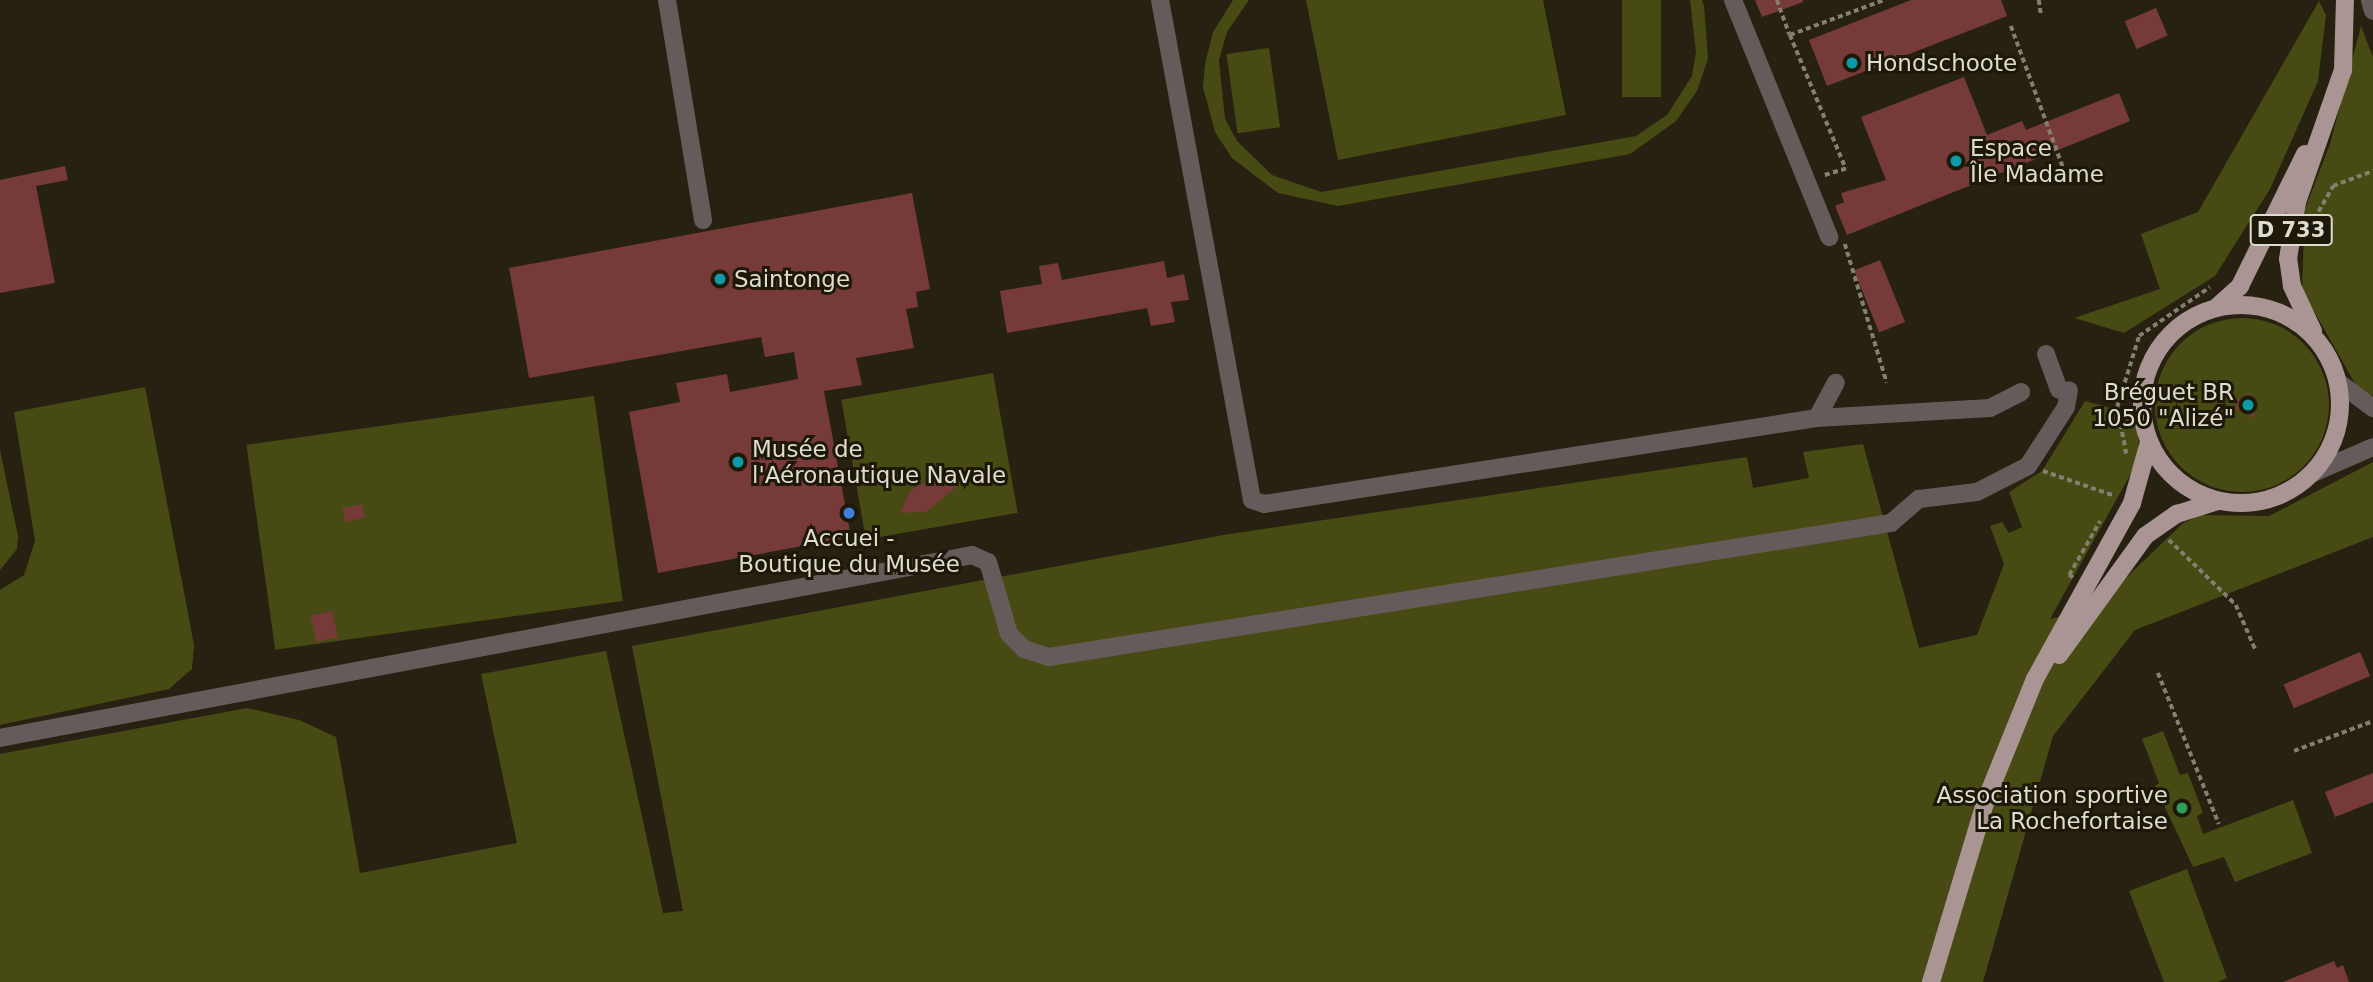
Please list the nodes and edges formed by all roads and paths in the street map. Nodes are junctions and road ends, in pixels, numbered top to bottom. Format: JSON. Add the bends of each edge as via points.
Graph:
{"nodes":[{"id":1,"x":667,"y":0,"type":"edge"},
{"id":2,"x":1160,"y":0,"type":"edge"},
{"id":3,"x":1733,"y":0,"type":"edge"},
{"id":4,"x":1777,"y":0,"type":"edge"},
{"id":5,"x":1884,"y":0,"type":"edge"},
{"id":6,"x":2039,"y":0,"type":"edge"},
{"id":7,"x":2345,"y":0,"type":"edge"},
{"id":8,"x":2370,"y":0,"type":"edge"},
{"id":9,"x":2373,"y":10,"type":"edge"},
{"id":10,"x":2042,"y":14,"type":"dead end"},
{"id":11,"x":2011,"y":26,"type":"dead end"},
{"id":12,"x":1790,"y":35,"type":"junction"},
{"id":13,"x":2328,"y":111,"type":"junction"},
{"id":14,"x":2373,"y":171,"type":"edge"},
{"id":15,"x":2068,"y":181,"type":"dead end"},
{"id":16,"x":1825,"y":188,"type":"dead end"},
{"id":17,"x":703,"y":220,"type":"dead end"},
{"id":18,"x":2291,"y":229,"type":"junction"},
{"id":19,"x":1835,"y":235,"type":"joint"},
{"id":20,"x":2217,"y":282,"type":"dead end"},
{"id":21,"x":2217,"y":308,"type":"junction"},
{"id":22,"x":2322,"y":346,"type":"junction"},
{"id":23,"x":2046,"y":354,"type":"dead end"},
{"id":24,"x":2338,"y":382,"type":"junction"},
{"id":25,"x":1836,"y":383,"type":"dead end"},
{"id":26,"x":1887,"y":383,"type":"dead end"},
{"id":27,"x":2021,"y":392,"type":"dead end"},
{"id":28,"x":2373,"y":408,"type":"edge"},
{"id":29,"x":1816,"y":418,"type":"junction"},
{"id":30,"x":2149,"y":442,"type":"junction"},
{"id":31,"x":2373,"y":447,"type":"edge"},
{"id":32,"x":2127,"y":461,"type":"dead end"},
{"id":33,"x":2313,"y":473,"type":"junction"},
{"id":34,"x":2119,"y":486,"type":"dead end"},
{"id":35,"x":2218,"y":500,"type":"junction"},
{"id":36,"x":2110,"y":505,"type":"dead end"},
{"id":37,"x":2104,"y":514,"type":"dead end"},
{"id":38,"x":2070,"y":575,"type":"dead end"},
{"id":39,"x":2158,"y":673,"type":"dead end"},
{"id":40,"x":2373,"y":722,"type":"edge"},
{"id":41,"x":2013,"y":734,"type":"junction"},
{"id":42,"x":0,"y":738,"type":"edge"},
{"id":43,"x":2294,"y":751,"type":"dead end"},
{"id":44,"x":2219,"y":824,"type":"dead end"},
{"id":45,"x":1931,"y":982,"type":"edge"}],
"edges":[{"from":1,"to":17,"type":"street"},
{"from":2,"to":29,"type":"street","via":[[1252,500],[1264,504]]},
{"from":3,"to":19,"type":"street"},
{"from":4,"to":12,"type":"path"},
{"from":5,"to":12,"type":"path"},
{"from":6,"to":10,"type":"path"},
{"from":7,"to":13,"type":"main road","number":"D 733","via":[[2343,70]]},
{"from":8,"to":9,"type":"street"},
{"from":11,"to":15,"type":"path"},
{"from":12,"to":16,"type":"path","via":[[1846,169],[1821,177]]},
{"from":13,"to":18,"type":"main road","number":"D 733"},
{"from":13,"to":21,"type":"main road","number":"D 733","via":[[2240,286]]},
{"from":14,"to":18,"type":"path","via":[[2333,186],[2310,229]]},
{"from":18,"to":22,"type":"main road","number":"D 733","via":[[2292,286]]},
{"from":19,"to":26,"type":"path"},
{"from":20,"to":32,"type":"path","via":[[2139,336],[2117,407]]},
{"from":21,"to":22,"type":"main road","via":[[2269,309],[2304,327]]},
{"from":21,"to":30,"type":"main road","via":[[2176,329],[2154,356],[2142,391]]},
{"from":22,"to":24,"type":"main road"},
{"from":23,"to":42,"type":"street","via":[[2064,390],[2066,407],[2028,466],[1977,492],[1919,499],[1891,523],[1049,657],[1024,649],[1009,634],[988,562],[972,555]]},
{"from":24,"to":28,"type":"street"},
{"from":24,"to":33,"type":"main road","via":[[2336,436]]},
{"from":25,"to":29,"type":"street"},
{"from":27,"to":29,"type":"street","via":[[1990,408]]},
{"from":30,"to":35,"type":"main road","via":[[2171,475]]},
{"from":30,"to":41,"type":"main road","via":[[2132,503],[2086,576]]},
{"from":31,"to":33,"type":"street"},
{"from":33,"to":35,"type":"main road","via":[[2269,499]]},
{"from":34,"to":36,"type":"path"},
{"from":35,"to":41,"type":"main road","via":[[2177,514],[2145,536],[2071,634]]},
{"from":37,"to":38,"type":"path"},
{"from":39,"to":44,"type":"path"},
{"from":40,"to":43,"type":"path"},
{"from":41,"to":45,"type":"main road","via":[[1955,887]]}]}
